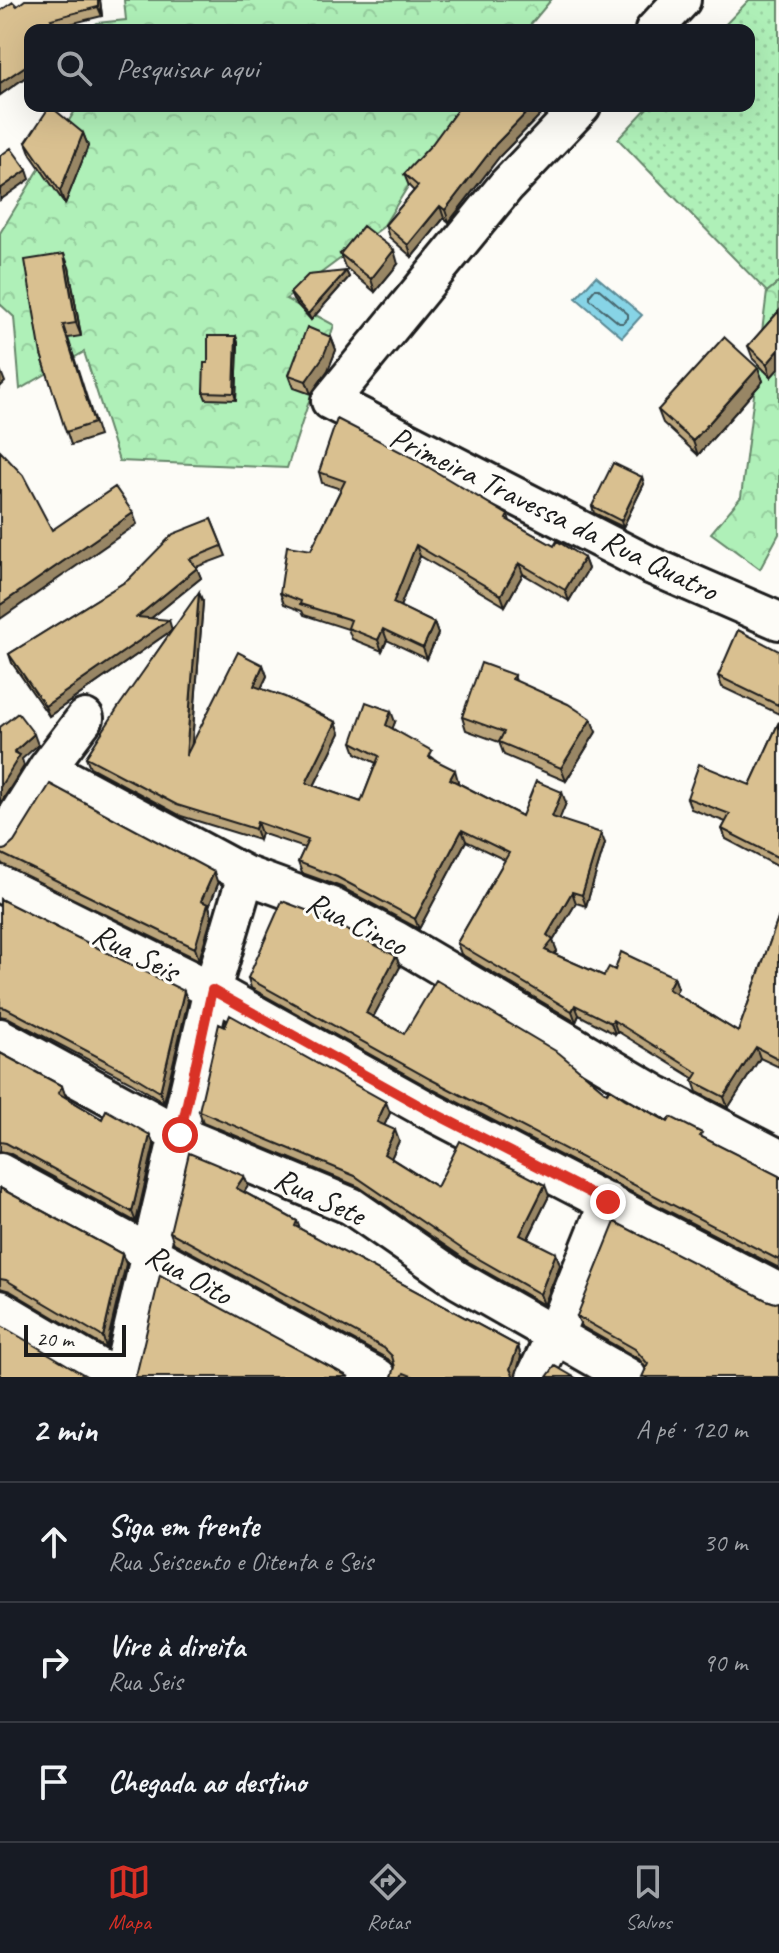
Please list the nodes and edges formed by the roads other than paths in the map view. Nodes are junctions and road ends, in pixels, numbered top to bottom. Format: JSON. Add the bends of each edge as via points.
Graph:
{"nodes":[{"id":1,"x":682,"y":0,"type":"edge"},
{"id":2,"x":660,"y":24,"type":"edge"},
{"id":3,"x":576,"y":112,"type":"edge"},
{"id":4,"x":779,"y":621,"type":"edge"},
{"id":5,"x":85,"y":718,"type":"dead end"},
{"id":6,"x":47,"y":768,"type":"junction"},
{"id":7,"x":0,"y":843,"type":"edge"},
{"id":8,"x":246,"y":875,"type":"junction"},
{"id":9,"x":0,"y":884,"type":"edge"},
{"id":10,"x":212,"y":990,"type":"junction"},
{"id":11,"x":0,"y":1037,"type":"edge"},
{"id":12,"x":180,"y":1135,"type":"junction"},
{"id":13,"x":779,"y":1158,"type":"edge"},
{"id":14,"x":0,"y":1172,"type":"edge"},
{"id":15,"x":608,"y":1202,"type":"junction"},
{"id":16,"x":149,"y":1252,"type":"junction"},
{"id":17,"x":779,"y":1292,"type":"edge"},
{"id":18,"x":0,"y":1309,"type":"edge"},
{"id":19,"x":554,"y":1337,"type":"junction"},
{"id":20,"x":118,"y":1377,"type":"edge"},
{"id":21,"x":378,"y":1377,"type":"edge"},
{"id":22,"x":535,"y":1377,"type":"edge"},
{"id":23,"x":628,"y":1377,"type":"edge"}],
"edges":[{"from":1,"to":2,"type":"street"},
{"from":3,"to":4,"type":"street","name":"Primeira Travessa da Rua Quatro","via":[[506,186],[330,401],[650,565]]},
{"from":5,"to":6,"type":"street"},
{"from":6,"to":7,"type":"street"},
{"from":6,"to":8,"type":"street","name":"Rua Cinco"},
{"from":8,"to":10,"type":"street"},
{"from":8,"to":13,"type":"street","name":"Rua Cinco","via":[[331,906],[396,940],[658,1095]]},
{"from":9,"to":10,"type":"street","name":"Rua Seis"},
{"from":10,"to":12,"type":"street"},
{"from":10,"to":15,"type":"street","name":"Rua Seis"},
{"from":11,"to":12,"type":"street","name":"Rua Sete"},
{"from":12,"to":16,"type":"street"},
{"from":12,"to":19,"type":"street","name":"Rua Sete","via":[[351,1206],[458,1280]]},
{"from":14,"to":16,"type":"street","name":"Rua Oito"},
{"from":15,"to":17,"type":"street","name":"Rua Seis"},
{"from":15,"to":19,"type":"street"},
{"from":16,"to":20,"type":"street"},
{"from":16,"to":21,"type":"street","name":"Rua Oito"},
{"from":18,"to":20,"type":"street"},
{"from":19,"to":22,"type":"street"},
{"from":19,"to":23,"type":"street","name":"Rua Sete"}]}
